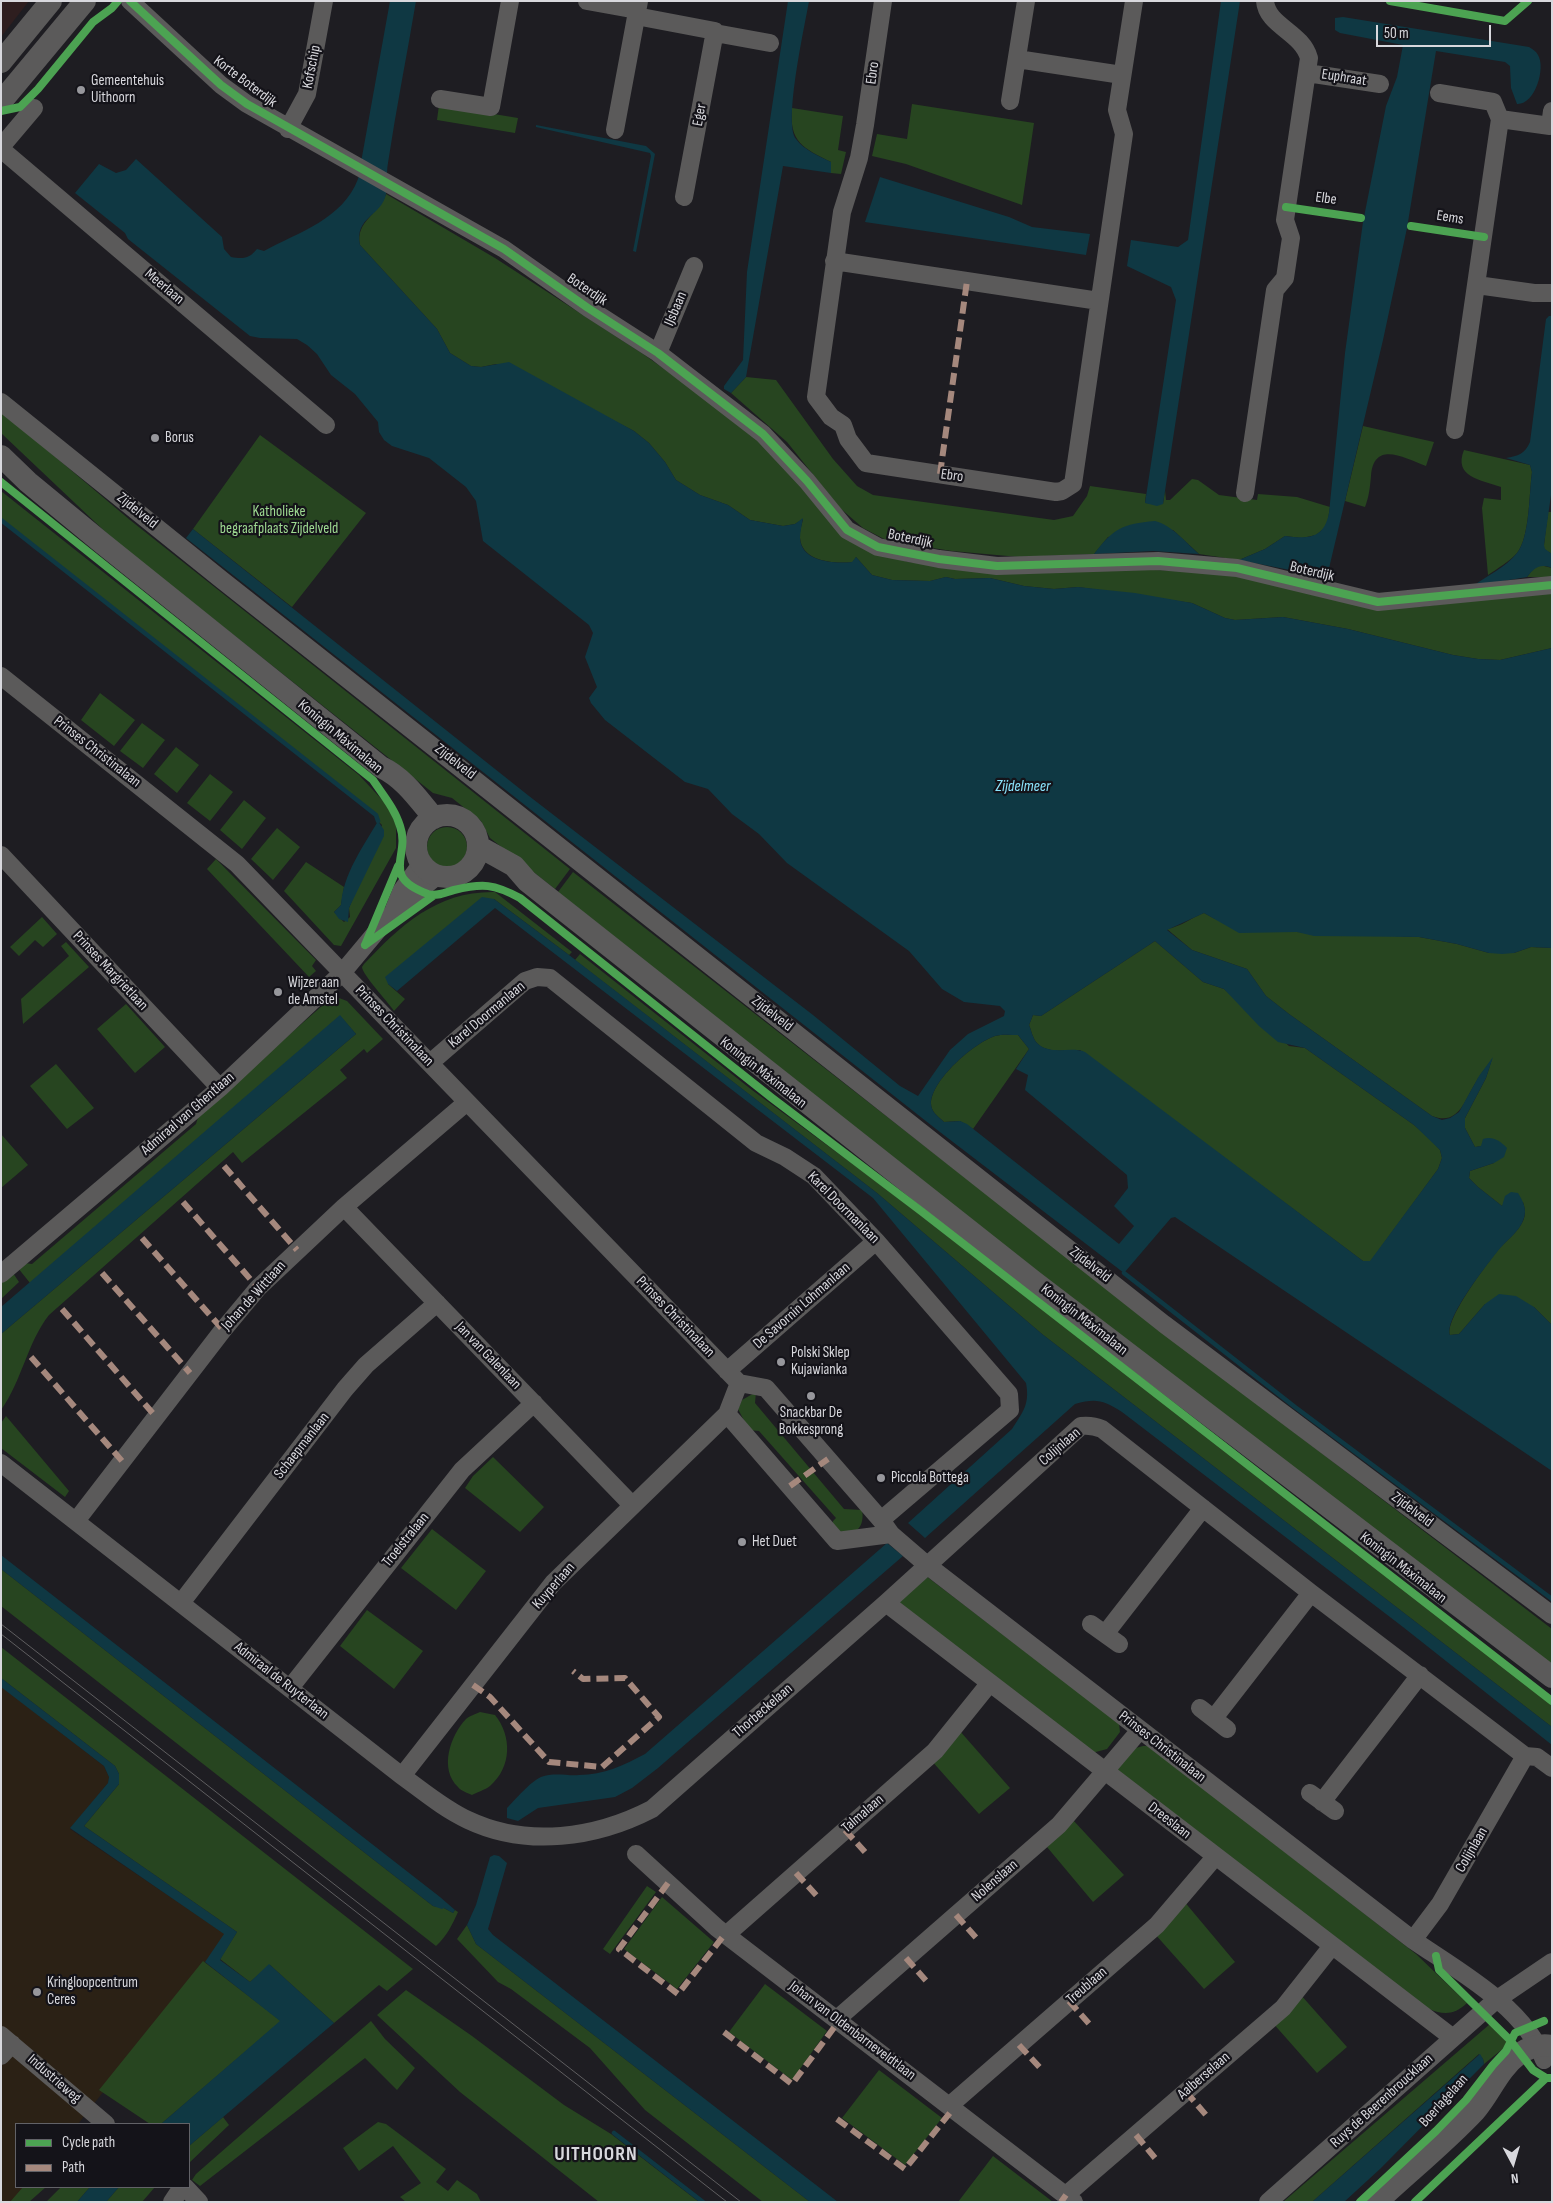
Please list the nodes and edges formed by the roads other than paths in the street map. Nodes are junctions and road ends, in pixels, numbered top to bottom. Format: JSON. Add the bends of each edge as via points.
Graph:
{"nodes":[{"id":1,"x":52,"y":1,"type":"edge"},
{"id":2,"x":130,"y":1,"type":"edge"},
{"id":3,"x":324,"y":1,"type":"edge"},
{"id":4,"x":510,"y":1,"type":"edge"},
{"id":5,"x":587,"y":1,"type":"edge"},
{"id":6,"x":883,"y":1,"type":"edge"},
{"id":7,"x":1026,"y":1,"type":"edge"},
{"id":8,"x":1134,"y":1,"type":"edge"},
{"id":9,"x":1265,"y":1,"type":"edge"},
{"id":10,"x":637,"y":9,"type":"edge"},
{"id":11,"x":79,"y":10,"type":"edge"},
{"id":12,"x":715,"y":33,"type":"junction"},
{"id":13,"x":770,"y":43,"type":"dead end"},
{"id":14,"x":1017,"y":59,"type":"junction"},
{"id":15,"x":1,"y":62,"type":"edge"},
{"id":16,"x":1307,"y":73,"type":"junction"},
{"id":17,"x":1122,"y":75,"type":"junction"},
{"id":18,"x":1380,"y":84,"type":"dead end"},
{"id":19,"x":1439,"y":93,"type":"dead end"},
{"id":20,"x":440,"y":99,"type":"dead end"},
{"id":21,"x":1010,"y":100,"type":"dead end"},
{"id":22,"x":1,"y":102,"type":"edge"},
{"id":23,"x":34,"y":108,"type":"dead end"},
{"id":24,"x":1500,"y":118,"type":"junction"},
{"id":25,"x":1551,"y":121,"type":"edge"},
{"id":26,"x":288,"y":129,"type":"junction"},
{"id":27,"x":615,"y":130,"type":"dead end"},
{"id":28,"x":1,"y":148,"type":"edge"},
{"id":29,"x":356,"y":167,"type":"joint"},
{"id":30,"x":684,"y":197,"type":"dead end"},
{"id":31,"x":834,"y":261,"type":"junction"},
{"id":32,"x":694,"y":266,"type":"dead end"},
{"id":33,"x":1477,"y":285,"type":"junction"},
{"id":34,"x":1552,"y":293,"type":"edge"},
{"id":35,"x":1099,"y":300,"type":"junction"},
{"id":36,"x":658,"y":353,"type":"junction"},
{"id":37,"x":1,"y":402,"type":"edge"},
{"id":38,"x":326,"y":425,"type":"dead end"},
{"id":39,"x":1455,"y":430,"type":"dead end"},
{"id":40,"x":1,"y":456,"type":"edge"},
{"id":41,"x":1245,"y":493,"type":"dead end"},
{"id":42,"x":1552,"y":585,"type":"edge"},
{"id":43,"x":1,"y":676,"type":"edge"},
{"id":44,"x":428,"y":823,"type":"junction"},
{"id":45,"x":1,"y":855,"type":"edge"},
{"id":46,"x":475,"y":855,"type":"junction"},
{"id":47,"x":429,"y":870,"type":"junction"},
{"id":48,"x":342,"y":973,"type":"junction"},
{"id":49,"x":430,"y":1064,"type":"junction"},
{"id":50,"x":220,"y":1088,"type":"junction"},
{"id":51,"x":467,"y":1102,"type":"junction"},
{"id":52,"x":344,"y":1207,"type":"junction"},
{"id":53,"x":876,"y":1241,"type":"junction"},
{"id":54,"x":1,"y":1274,"type":"edge"},
{"id":55,"x":437,"y":1303,"type":"junction"},
{"id":56,"x":733,"y":1377,"type":"junction"},
{"id":57,"x":534,"y":1403,"type":"junction"},
{"id":58,"x":727,"y":1414,"type":"junction"},
{"id":59,"x":1,"y":1463,"type":"edge"},
{"id":60,"x":632,"y":1505,"type":"junction"},
{"id":61,"x":1203,"y":1508,"type":"junction"},
{"id":62,"x":76,"y":1521,"type":"junction"},
{"id":63,"x":886,"y":1527,"type":"junction"},
{"id":64,"x":927,"y":1565,"type":"junction"},
{"id":65,"x":1311,"y":1593,"type":"junction"},
{"id":66,"x":181,"y":1603,"type":"junction"},
{"id":67,"x":886,"y":1603,"type":"junction"},
{"id":68,"x":1552,"y":1615,"type":"edge"},
{"id":69,"x":1105,"y":1634,"type":"dead end"},
{"id":70,"x":1420,"y":1675,"type":"junction"},
{"id":71,"x":1552,"y":1678,"type":"edge"},
{"id":72,"x":989,"y":1684,"type":"junction"},
{"id":73,"x":290,"y":1688,"type":"junction"},
{"id":74,"x":1214,"y":1718,"type":"dead end"},
{"id":75,"x":1140,"y":1730,"type":"junction"},
{"id":76,"x":1526,"y":1756,"type":"junction"},
{"id":77,"x":1552,"y":1768,"type":"edge"},
{"id":78,"x":1104,"y":1771,"type":"junction"},
{"id":79,"x":402,"y":1776,"type":"junction"},
{"id":80,"x":1322,"y":1802,"type":"dead end"},
{"id":81,"x":586,"y":1833,"type":"joint"},
{"id":82,"x":636,"y":1854,"type":"dead end"},
{"id":83,"x":1215,"y":1857,"type":"junction"},
{"id":84,"x":726,"y":1935,"type":"junction"},
{"id":85,"x":1413,"y":1940,"type":"junction"},
{"id":86,"x":1332,"y":1946,"type":"junction"},
{"id":87,"x":1552,"y":1962,"type":"edge"},
{"id":88,"x":1496,"y":2000,"type":"junction"},
{"id":89,"x":836,"y":2019,"type":"junction"},
{"id":90,"x":1453,"y":2038,"type":"junction"},
{"id":91,"x":5,"y":2045,"type":"edge"},
{"id":92,"x":1546,"y":2053,"type":"edge"},
{"id":93,"x":949,"y":2106,"type":"junction"},
{"id":94,"x":105,"y":2123,"type":"edge"},
{"id":95,"x":183,"y":2188,"type":"edge"},
{"id":96,"x":185,"y":2188,"type":"edge"},
{"id":97,"x":1070,"y":2199,"type":"edge"},
{"id":98,"x":172,"y":2202,"type":"edge"},
{"id":99,"x":199,"y":2202,"type":"edge"},
{"id":100,"x":1268,"y":2202,"type":"edge"},
{"id":101,"x":1377,"y":2202,"type":"edge"}],
"edges":[{"from":1,"to":11,"type":"street"},
{"from":1,"to":15,"type":"street"},
{"from":2,"to":26,"type":"street","name":"Korte Boterdijk","via":[[221,85]]},
{"from":3,"to":26,"type":"street","name":"Kofschip","via":[[307,94]]},
{"from":4,"to":20,"type":"street","via":[[491,107]]},
{"from":5,"to":10,"type":"street"},
{"from":6,"to":31,"type":"street","name":"Ebro","via":[[859,158],[842,212]]},
{"from":7,"to":14,"type":"street"},
{"from":8,"to":17,"type":"street","name":"Ebro"},
{"from":9,"to":16,"type":"street","via":[[1273,18],[1306,48],[1309,58]]},
{"from":10,"to":12,"type":"street","via":[[715,30]]},
{"from":10,"to":27,"type":"street"},
{"from":11,"to":22,"type":"street"},
{"from":12,"to":13,"type":"street"},
{"from":12,"to":30,"type":"street","name":"Eger"},
{"from":14,"to":17,"type":"street"},
{"from":14,"to":21,"type":"street"},
{"from":16,"to":18,"type":"street","name":"Euphraat"},
{"from":16,"to":41,"type":"street","via":[[1285,220],[1291,238],[1285,278],[1275,290]]},
{"from":17,"to":35,"type":"street","name":"Ebro","via":[[1117,110],[1124,134]]},
{"from":19,"to":24,"type":"street","via":[[1493,102]]},
{"from":23,"to":28,"type":"street"},
{"from":24,"to":25,"type":"street"},
{"from":24,"to":33,"type":"street","name":"Eems"},
{"from":26,"to":29,"type":"street","name":"Korte Boterdijk"},
{"from":28,"to":38,"type":"street","name":"Meerlaan"},
{"from":29,"to":36,"type":"street","name":"Boterdijk","via":[[504,250]]},
{"from":31,"to":35,"type":"street"},
{"from":31,"to":35,"type":"street","name":"Ebro","via":[[815,392],[830,417],[843,425],[848,439],[866,463],[1056,492],[1073,484]]},
{"from":32,"to":36,"type":"street","name":"IJsbaan"},
{"from":33,"to":34,"type":"street"},
{"from":33,"to":39,"type":"street","name":"Eems"},
{"from":36,"to":42,"type":"street","name":"Boterdijk","via":[[764,434],[847,530],[878,547],[997,566],[1158,561],[1237,568],[1378,602]]},
{"from":37,"to":68,"type":"street","name":"Zijdelveld","via":[[1164,1324]]},
{"from":40,"to":44,"type":"street","name":"Koningin Máximalaan","via":[[102,543],[381,767],[395,774],[411,790]]},
{"from":43,"to":48,"type":"street","name":"Prinses Christinalaan","via":[[237,864]]},
{"from":44,"to":46,"type":"street","via":[[449,816],[463,821],[474,832]]},
{"from":44,"to":47,"type":"street","via":[[416,846]]},
{"from":45,"to":50,"type":"street","name":"Prinses Margrietlaan"},
{"from":46,"to":47,"type":"street","via":[[461,874],[453,877]]},
{"from":46,"to":71,"type":"street","name":"Koningin Máximalaan","via":[[514,866],[526,881],[1032,1281]]},
{"from":47,"to":48,"type":"street","name":"Admiraal van Ghentlaan","via":[[402,890],[393,912]]},
{"from":48,"to":49,"type":"street","name":"Prinses Christinalaan"},
{"from":48,"to":50,"type":"street","name":"Admiraal van Ghentlaan"},
{"from":49,"to":51,"type":"street","name":"Prinses Christinalaan"},
{"from":49,"to":53,"type":"street","name":"Karel Doormanlaan","via":[[525,981],[537,977],[550,978],[756,1143],[814,1176]]},
{"from":50,"to":54,"type":"street","name":"Admiraal van Ghentlaan"},
{"from":51,"to":52,"type":"street","name":"Johan de Wittlaan"},
{"from":51,"to":56,"type":"street","name":"Prinses Christinalaan"},
{"from":52,"to":55,"type":"street","name":"Jan van Galenlaan"},
{"from":52,"to":62,"type":"street","name":"Johan de Wittlaan","via":[[245,1302]]},
{"from":53,"to":56,"type":"street","name":"De Savornin Lohmanlaan"},
{"from":53,"to":63,"type":"street","name":"Karel Doormanlaan","via":[[1009,1394],[1010,1410]]},
{"from":55,"to":57,"type":"street","name":"Jan van Galenlaan"},
{"from":55,"to":66,"type":"street","name":"Schaepmanlaan","via":[[355,1377]]},
{"from":56,"to":58,"type":"street"},
{"from":56,"to":63,"type":"street","name":"Prinses Christinalaan","via":[[766,1388]]},
{"from":57,"to":60,"type":"street","name":"Jan van Galenlaan"},
{"from":57,"to":73,"type":"street","name":"Troelstralaan","via":[[462,1470]]},
{"from":58,"to":60,"type":"street","name":"Kuyperlaan"},
{"from":58,"to":63,"type":"street","via":[[837,1541]]},
{"from":59,"to":62,"type":"street","name":"Admiraal de Ruyterlaan"},
{"from":60,"to":79,"type":"street","name":"Kuyperlaan","via":[[553,1583]]},
{"from":61,"to":64,"type":"street","name":"Colijnlaan","via":[[1102,1429],[1081,1426]]},
{"from":61,"to":65,"type":"street","name":"Colijnlaan"},
{"from":61,"to":69,"type":"street"},
{"from":62,"to":66,"type":"street","name":"Admiraal de Ruyterlaan"},
{"from":63,"to":64,"type":"street","name":"Prinses Christinalaan"},
{"from":64,"to":67,"type":"street","name":"Thorbeckelaan"},
{"from":64,"to":75,"type":"street","name":"Prinses Christinalaan"},
{"from":65,"to":70,"type":"street","name":"Colijnlaan"},
{"from":65,"to":74,"type":"street"},
{"from":66,"to":73,"type":"street","name":"Admiraal de Ruyterlaan"},
{"from":67,"to":72,"type":"street","name":"Dreeslaan"},
{"from":67,"to":81,"type":"street","name":"Thorbeckelaan","via":[[652,1809],[618,1825]]},
{"from":70,"to":76,"type":"street","name":"Colijnlaan"},
{"from":70,"to":80,"type":"street"},
{"from":72,"to":78,"type":"street","name":"Dreeslaan"},
{"from":72,"to":84,"type":"street","name":"Talmalaan","via":[[935,1751]]},
{"from":73,"to":79,"type":"street","name":"Admiraal de Ruyterlaan"},
{"from":75,"to":78,"type":"street","name":"Nolenslaan"},
{"from":75,"to":85,"type":"street","name":"Prinses Christinalaan"},
{"from":76,"to":77,"type":"street","name":"Colijnlaan","via":[[1537,1757]]},
{"from":76,"to":85,"type":"street","name":"Colijnlaan","via":[[1440,1904]]},
{"from":78,"to":83,"type":"street","name":"Dreeslaan"},
{"from":78,"to":89,"type":"street","name":"Nolenslaan","via":[[1059,1825]]},
{"from":79,"to":81,"type":"street","name":"Admiraal de Ruyterlaan","via":[[450,1810],[488,1828],[522,1836]]},
{"from":82,"to":84,"type":"street","name":"Johan van Oldenbarneveldtlaan"},
{"from":83,"to":86,"type":"street","name":"Dreeslaan"},
{"from":83,"to":93,"type":"street","name":"Treublaan","via":[[1157,1925]]},
{"from":84,"to":89,"type":"street","name":"Johan van Oldenbarneveldtlaan"},
{"from":85,"to":88,"type":"street","name":"Prinses Christinalaan"},
{"from":86,"to":90,"type":"street","name":"Dreeslaan"},
{"from":86,"to":97,"type":"street","name":"Aalberselaan","via":[[1283,2008]]},
{"from":87,"to":88,"type":"street"},
{"from":88,"to":90,"type":"street","name":"Ruys de Beerenbroucklaan"},
{"from":88,"to":92,"type":"street","name":"Prinses Christinalaan","via":[[1526,2026]]},
{"from":89,"to":93,"type":"street","name":"Johan van Oldenbarneveldtlaan"},
{"from":90,"to":100,"type":"street","name":"Ruys de Beerenbroucklaan"},
{"from":91,"to":94,"type":"street","name":"Industrieweg"},
{"from":92,"to":101,"type":"street","name":"Boerlagelaan","via":[[1490,2090],[1474,2111]]},
{"from":93,"to":97,"type":"street","name":"Johan van Oldenbarneveldtlaan"},
{"from":95,"to":98,"type":"street"},
{"from":96,"to":99,"type":"street"}]}
